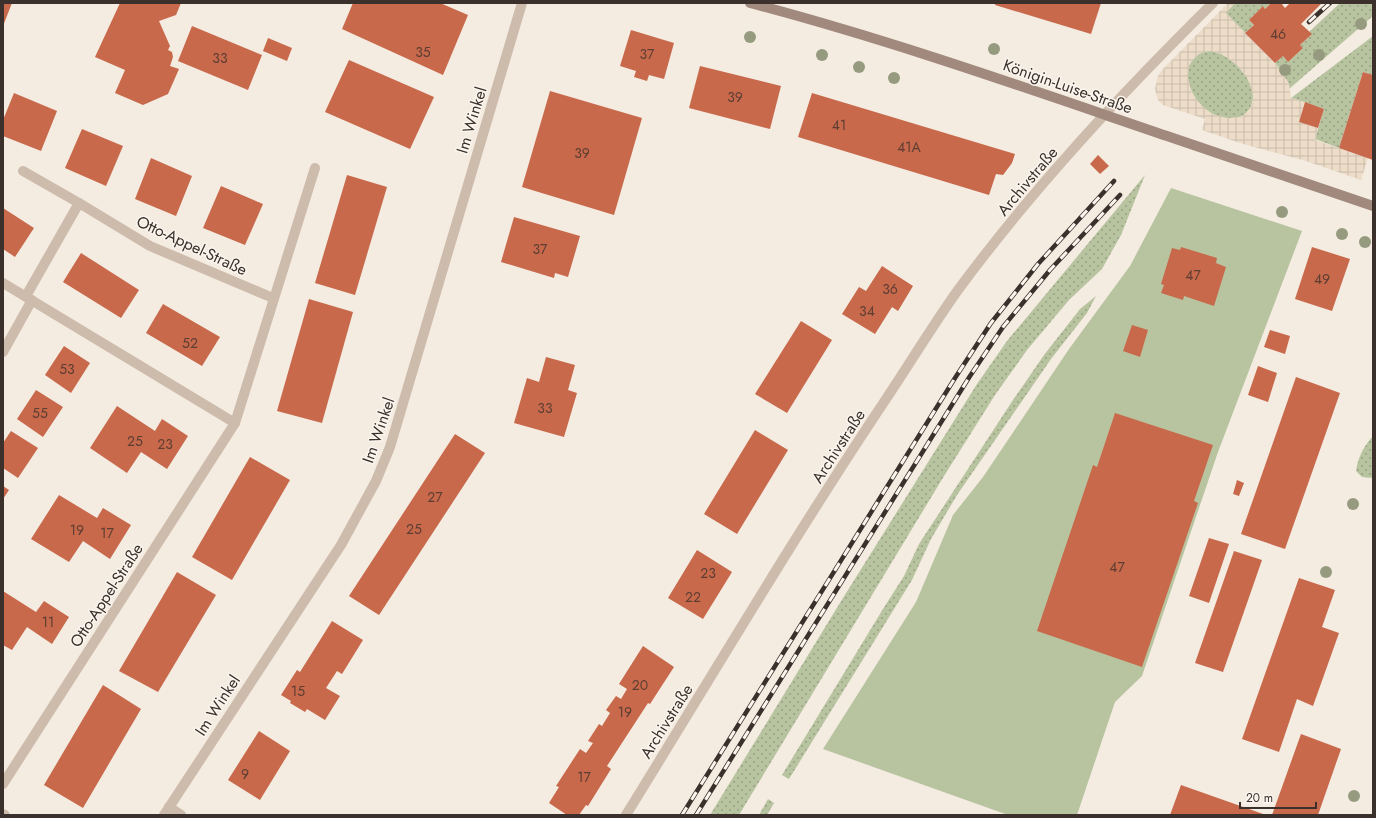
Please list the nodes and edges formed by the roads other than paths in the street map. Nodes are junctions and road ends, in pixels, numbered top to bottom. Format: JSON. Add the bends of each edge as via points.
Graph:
{"nodes":[{"id":1,"x":522,"y":3,"type":"edge"},
{"id":2,"x":750,"y":3,"type":"edge"},
{"id":3,"x":766,"y":5,"type":"edge"},
{"id":4,"x":1207,"y":5,"type":"edge"},
{"id":5,"x":1104,"y":115,"type":"junction"},
{"id":6,"x":315,"y":168,"type":"dead end"},
{"id":7,"x":23,"y":170,"type":"dead end"},
{"id":8,"x":79,"y":203,"type":"junction"},
{"id":9,"x":1373,"y":206,"type":"edge"},
{"id":10,"x":3,"y":283,"type":"edge"},
{"id":11,"x":29,"y":298,"type":"junction"},
{"id":12,"x":273,"y":298,"type":"junction"},
{"id":13,"x":3,"y":352,"type":"edge"},
{"id":14,"x":235,"y":423,"type":"junction"},
{"id":15,"x":3,"y":784,"type":"edge"},
{"id":16,"x":166,"y":811,"type":"edge"},
{"id":17,"x":181,"y":815,"type":"edge"},
{"id":18,"x":626,"y":815,"type":"edge"}],
"edges":[{"from":1,"to":16,"type":"street","name":"Im Winkel","via":[[390,447],[376,481],[341,545]]},
{"from":2,"to":3,"type":"main road","name":"Königin-Luise-Straße"},
{"from":3,"to":5,"type":"main road","name":"Königin-Luise-Straße"},
{"from":4,"to":5,"type":"street","name":"Archivstraße"},
{"from":5,"to":9,"type":"main road","name":"Königin-Luise-Straße"},
{"from":5,"to":18,"type":"street","name":"Archivstraße","via":[[1014,218],[958,291],[840,468]]},
{"from":6,"to":12,"type":"street","name":"Otto-Appel-Straße"},
{"from":7,"to":8,"type":"street","name":"Otto-Appel-Straße"},
{"from":8,"to":11,"type":"street"},
{"from":8,"to":12,"type":"street","name":"Otto-Appel-Straße","via":[[150,246]]},
{"from":10,"to":11,"type":"street"},
{"from":11,"to":13,"type":"street"},
{"from":11,"to":14,"type":"street"},
{"from":12,"to":14,"type":"street","name":"Otto-Appel-Straße"},
{"from":14,"to":15,"type":"street","name":"Otto-Appel-Straße"},
{"from":16,"to":17,"type":"street","name":"Im Winkel"}]}
